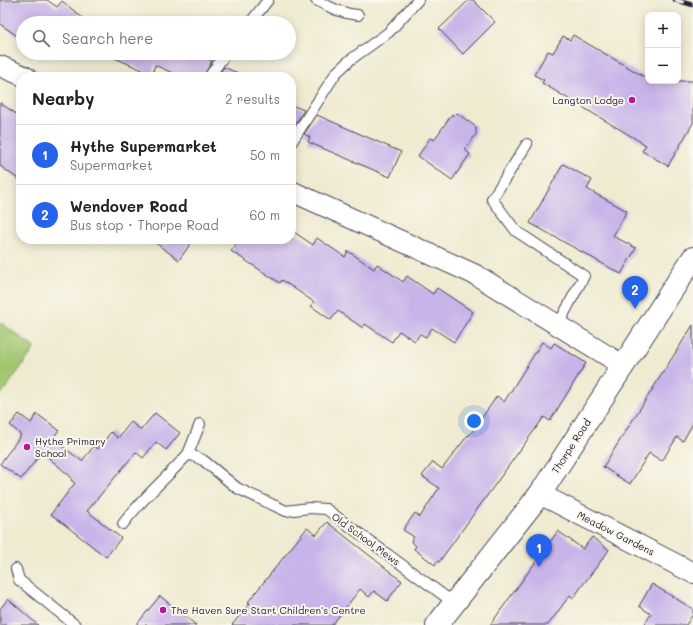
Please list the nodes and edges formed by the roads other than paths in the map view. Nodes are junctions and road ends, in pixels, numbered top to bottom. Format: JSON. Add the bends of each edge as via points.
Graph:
{"nodes":[{"id":1,"x":268,"y":0,"type":"edge"},
{"id":2,"x":316,"y":0,"type":"edge"},
{"id":3,"x":418,"y":0,"type":"edge"},
{"id":4,"x":358,"y":14,"type":"dead end"},
{"id":5,"x":255,"y":16,"type":"edge"},
{"id":6,"x":221,"y":60,"type":"edge"},
{"id":7,"x":0,"y":66,"type":"edge"},
{"id":8,"x":213,"y":72,"type":"edge"},
{"id":9,"x":16,"y":73,"type":"edge"},
{"id":10,"x":296,"y":135,"type":"edge"},
{"id":11,"x":527,"y":144,"type":"dead end"},
{"id":12,"x":296,"y":193,"type":"edge"},
{"id":13,"x":693,"y":258,"type":"edge"},
{"id":14,"x":558,"y":325,"type":"junction"},
{"id":15,"x":624,"y":366,"type":"junction"},
{"id":16,"x":200,"y":424,"type":"dead end"},
{"id":17,"x":188,"y":454,"type":"junction"},
{"id":18,"x":540,"y":494,"type":"junction"},
{"id":19,"x":123,"y":524,"type":"dead end"},
{"id":20,"x":16,"y":570,"type":"dead end"},
{"id":21,"x":693,"y":573,"type":"edge"},
{"id":22,"x":454,"y":603,"type":"junction"},
{"id":23,"x":75,"y":625,"type":"edge"},
{"id":24,"x":437,"y":625,"type":"edge"}],
"edges":[{"from":1,"to":5,"type":"lane"},
{"from":2,"to":4,"type":"lane","via":[[336,10]]},
{"from":3,"to":10,"type":"lane","via":[[389,32],[336,73]]},
{"from":6,"to":8,"type":"lane"},
{"from":7,"to":9,"type":"street"},
{"from":11,"to":14,"type":"lane","via":[[492,200],[516,231],[584,276]]},
{"from":12,"to":14,"type":"street","via":[[476,275]]},
{"from":13,"to":15,"type":"main road","name":"Thorpe Road"},
{"from":14,"to":15,"type":"street"},
{"from":15,"to":18,"type":"main road","name":"Thorpe Road"},
{"from":16,"to":17,"type":"lane"},
{"from":17,"to":19,"type":"lane","via":[[169,476],[139,503]]},
{"from":17,"to":22,"type":"lane","name":"Old School Mews","via":[[203,460],[236,488],[286,511],[326,509]]},
{"from":18,"to":21,"type":"street","name":"Meadow Gardens"},
{"from":18,"to":22,"type":"main road","name":"Thorpe Road"},
{"from":20,"to":23,"type":"lane","via":[[20,580]]},
{"from":22,"to":24,"type":"main road","name":"Thorpe Road"}]}
